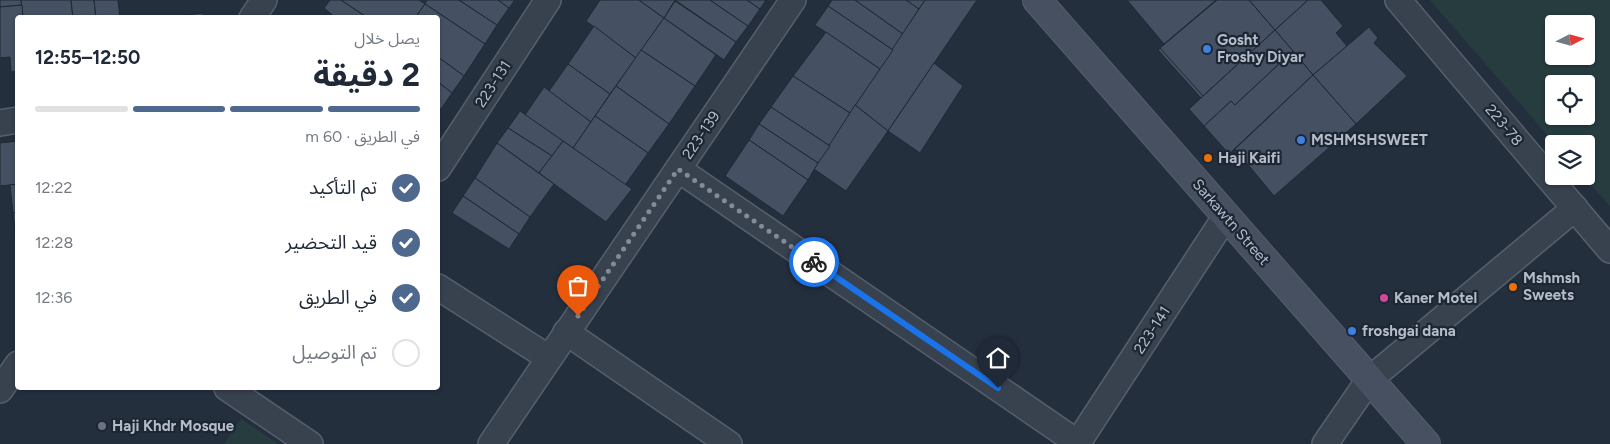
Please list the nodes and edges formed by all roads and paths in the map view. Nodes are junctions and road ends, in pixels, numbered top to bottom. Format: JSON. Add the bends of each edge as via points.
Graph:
{"nodes":[{"id":1,"x":264,"y":0,"type":"edge"},
{"id":2,"x":548,"y":0,"type":"edge"},
{"id":3,"x":793,"y":0,"type":"edge"},
{"id":4,"x":1037,"y":0,"type":"edge"},
{"id":5,"x":1398,"y":0,"type":"edge"},
{"id":6,"x":254,"y":15,"type":"edge"},
{"id":7,"x":15,"y":120,"type":"edge"},
{"id":8,"x":0,"y":123,"type":"edge"},
{"id":9,"x":440,"y":165,"type":"edge"},
{"id":10,"x":678,"y":169,"type":"junction"},
{"id":11,"x":1576,"y":208,"type":"junction"},
{"id":12,"x":1226,"y":216,"type":"junction"},
{"id":13,"x":1606,"y":236,"type":"edge"},
{"id":14,"x":440,"y":288,"type":"edge"},
{"id":15,"x":566,"y":332,"type":"junction"},
{"id":16,"x":549,"y":358,"type":"junction"},
{"id":17,"x":15,"y":360,"type":"edge"},
{"id":18,"x":0,"y":362,"type":"edge"},
{"id":19,"x":15,"y":368,"type":"edge"},
{"id":20,"x":1369,"y":380,"type":"junction"},
{"id":21,"x":0,"y":390,"type":"edge"},
{"id":22,"x":230,"y":390,"type":"edge"},
{"id":23,"x":1077,"y":443,"type":"edge"},
{"id":24,"x":310,"y":444,"type":"edge"},
{"id":25,"x":491,"y":444,"type":"edge"},
{"id":26,"x":729,"y":444,"type":"edge"},
{"id":27,"x":1325,"y":444,"type":"edge"},
{"id":28,"x":1426,"y":444,"type":"edge"}],
"edges":[{"from":1,"to":6,"type":"street"},
{"from":2,"to":9,"type":"street","name":"223-131"},
{"from":3,"to":10,"type":"street","name":"223-139"},
{"from":4,"to":12,"type":"street","name":"Sarkawtn Street"},
{"from":5,"to":11,"type":"street","name":"223-78"},
{"from":7,"to":8,"type":"street"},
{"from":10,"to":15,"type":"street","name":"223-139"},
{"from":10,"to":23,"type":"street"},
{"from":11,"to":13,"type":"street","name":"223-78"},
{"from":11,"to":20,"type":"street"},
{"from":12,"to":20,"type":"street","name":"Sarkawtn Street"},
{"from":12,"to":23,"type":"street","name":"223-141"},
{"from":14,"to":16,"type":"street"},
{"from":15,"to":16,"type":"street","name":"223-139"},
{"from":15,"to":26,"type":"street"},
{"from":16,"to":25,"type":"street","name":"223-139"},
{"from":17,"to":18,"type":"street"},
{"from":19,"to":21,"type":"street"},
{"from":20,"to":27,"type":"street"},
{"from":20,"to":28,"type":"street","name":"Sarkawtn Street"},
{"from":22,"to":24,"type":"street"}]}
